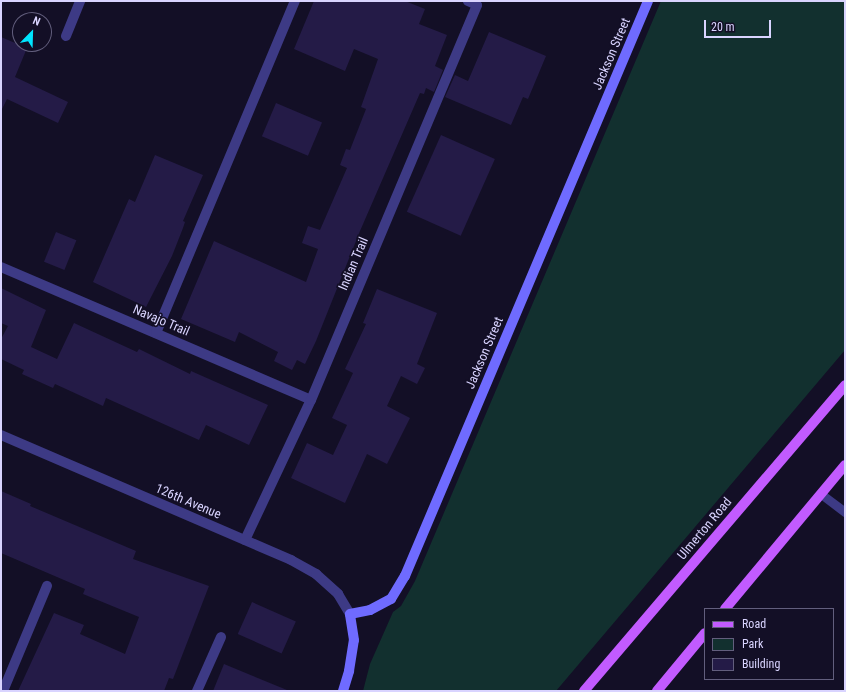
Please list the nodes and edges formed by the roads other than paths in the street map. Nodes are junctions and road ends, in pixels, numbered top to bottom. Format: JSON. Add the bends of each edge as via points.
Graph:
{"nodes":[{"id":1,"x":80,"y":1,"type":"edge"},
{"id":2,"x":295,"y":1,"type":"edge"},
{"id":3,"x":468,"y":1,"type":"edge"},
{"id":4,"x":648,"y":1,"type":"edge"},
{"id":5,"x":66,"y":36,"type":"dead end"},
{"id":6,"x":1,"y":267,"type":"edge"},
{"id":7,"x":156,"y":333,"type":"junction"},
{"id":8,"x":845,"y":385,"type":"edge"},
{"id":9,"x":311,"y":400,"type":"junction"},
{"id":10,"x":1,"y":435,"type":"edge"},
{"id":11,"x":845,"y":465,"type":"edge"},
{"id":12,"x":821,"y":494,"type":"junction"},
{"id":13,"x":845,"y":512,"type":"edge"},
{"id":14,"x":244,"y":540,"type":"junction"},
{"id":15,"x":47,"y":586,"type":"dead end"},
{"id":16,"x":726,"y":608,"type":"edge"},
{"id":17,"x":350,"y":614,"type":"junction"},
{"id":18,"x":704,"y":634,"type":"edge"},
{"id":19,"x":221,"y":637,"type":"dead end"},
{"id":20,"x":588,"y":689,"type":"edge"},
{"id":21,"x":3,"y":691,"type":"edge"},
{"id":22,"x":197,"y":691,"type":"edge"},
{"id":23,"x":342,"y":691,"type":"edge"},
{"id":24,"x":657,"y":691,"type":"edge"}],
"edges":[{"from":1,"to":5,"type":"street"},
{"from":2,"to":7,"type":"street"},
{"from":3,"to":9,"type":"street","name":"Indian Trail","via":[[476,5]]},
{"from":4,"to":17,"type":"street","name":"Jackson Street","via":[[404,576],[391,599],[370,610]]},
{"from":6,"to":7,"type":"street","name":"Navajo Trail"},
{"from":7,"to":9,"type":"street","name":"Navajo Trail"},
{"from":8,"to":20,"type":"main road","name":"Ulmerton Road"},
{"from":9,"to":14,"type":"street","name":"Indian Trail"},
{"from":10,"to":14,"type":"street","name":"126th Avenue"},
{"from":11,"to":12,"type":"main road"},
{"from":12,"to":13,"type":"lane"},
{"from":12,"to":16,"type":"main road"},
{"from":14,"to":17,"type":"street","name":"126th Avenue","via":[[316,574],[338,594]]},
{"from":15,"to":21,"type":"street"},
{"from":17,"to":23,"type":"street","via":[[354,640],[349,671]]},
{"from":18,"to":24,"type":"main road"},
{"from":19,"to":22,"type":"street"}]}
